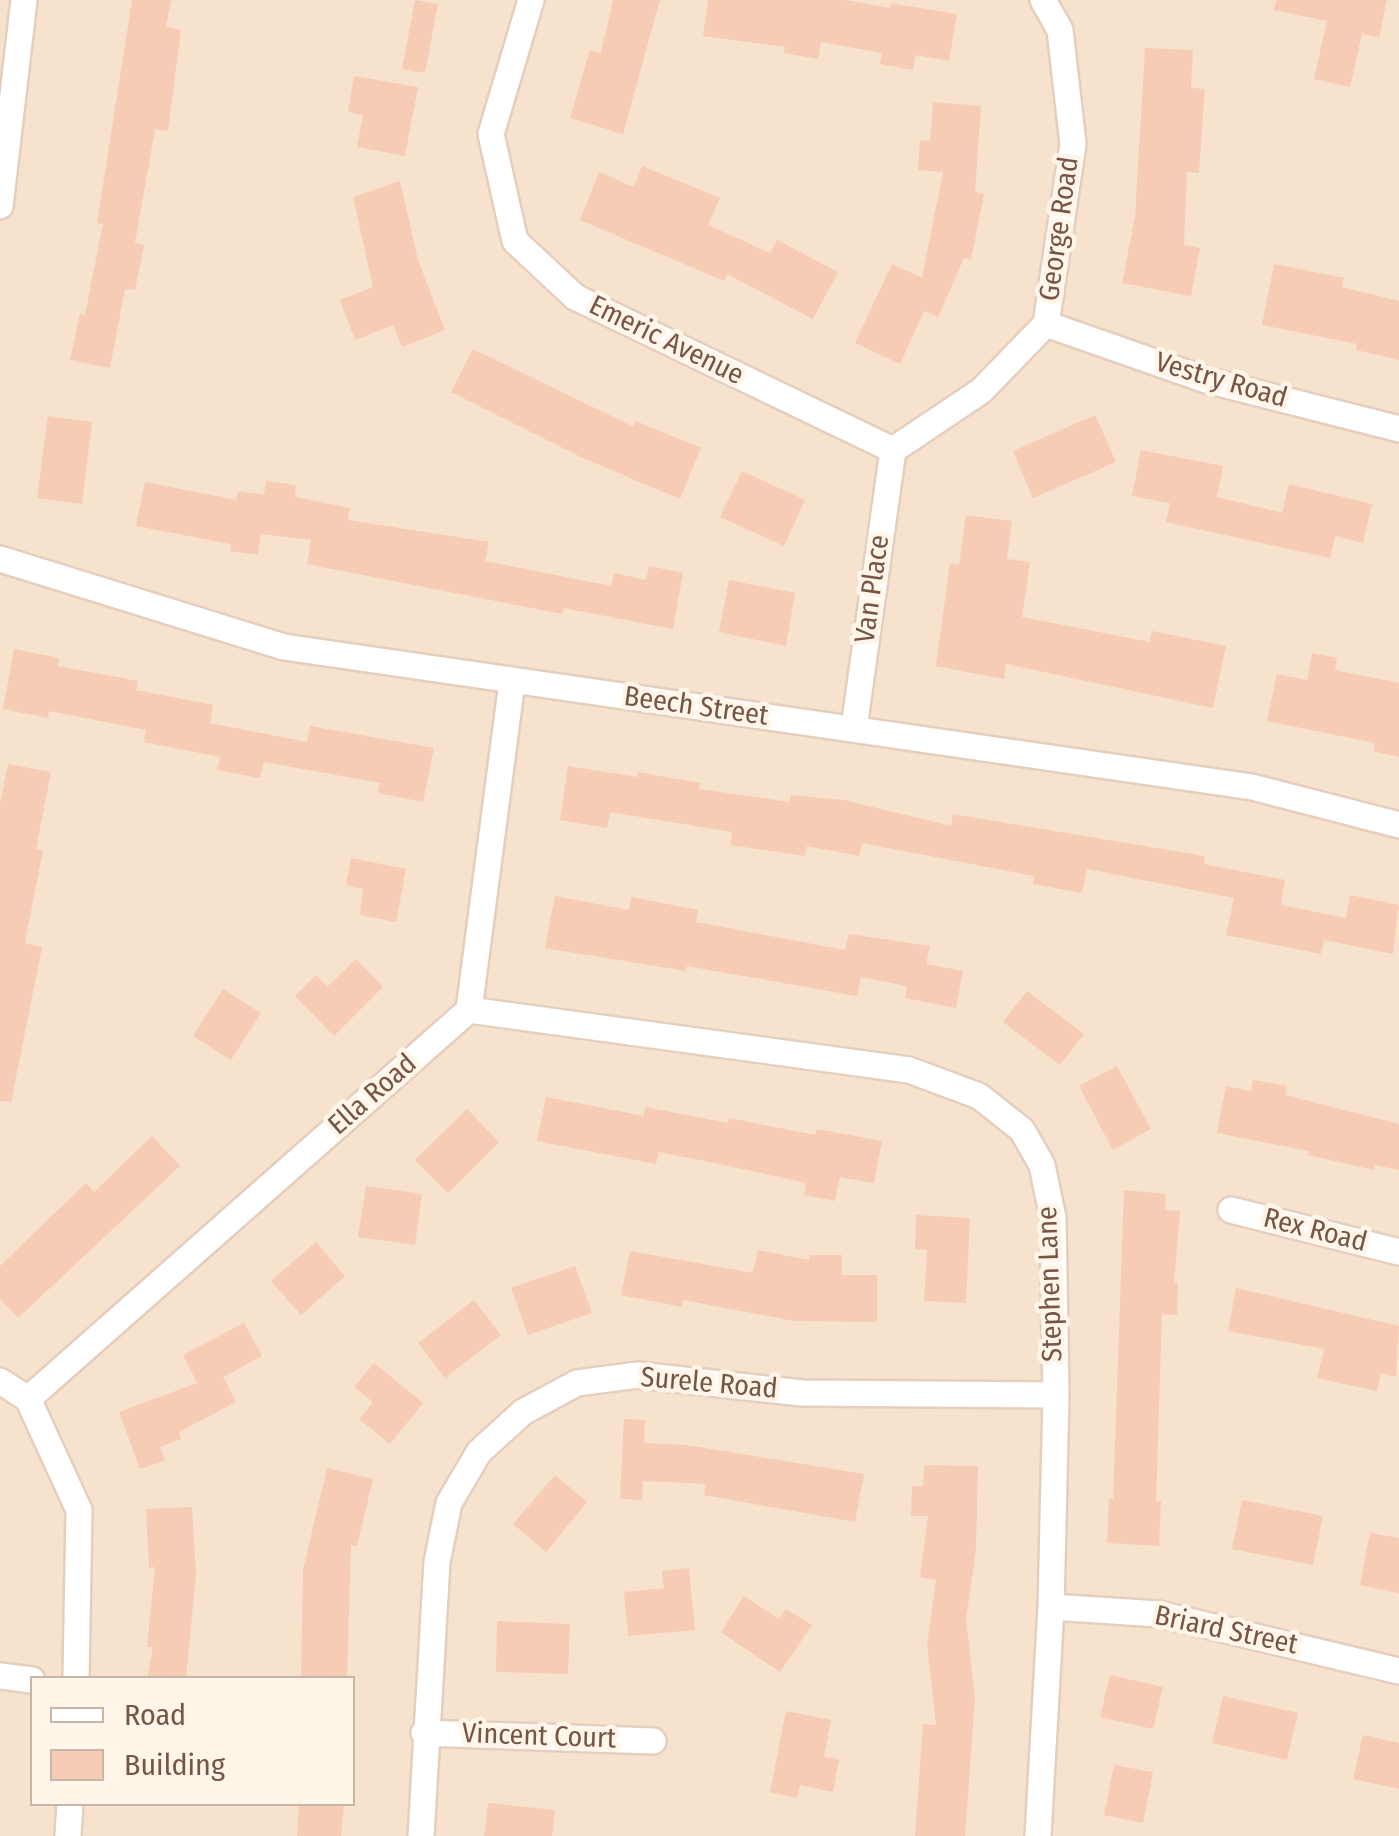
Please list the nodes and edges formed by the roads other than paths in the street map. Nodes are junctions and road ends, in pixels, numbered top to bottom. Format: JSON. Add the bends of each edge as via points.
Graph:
{"nodes":[{"id":1,"x":24,"y":0,"type":"edge"},
{"id":2,"x":531,"y":0,"type":"edge"},
{"id":3,"x":1044,"y":0,"type":"edge"},
{"id":4,"x":0,"y":206,"type":"edge"},
{"id":5,"x":1046,"y":324,"type":"junction"},
{"id":6,"x":1399,"y":429,"type":"edge"},
{"id":7,"x":893,"y":450,"type":"junction"},
{"id":8,"x":0,"y":559,"type":"edge"},
{"id":9,"x":512,"y":682,"type":"junction"},
{"id":10,"x":854,"y":728,"type":"junction"},
{"id":11,"x":1399,"y":825,"type":"edge"},
{"id":12,"x":470,"y":1010,"type":"junction"},
{"id":13,"x":1231,"y":1210,"type":"dead end"},
{"id":14,"x":1399,"y":1252,"type":"edge"},
{"id":15,"x":0,"y":1381,"type":"edge"},
{"id":16,"x":1056,"y":1396,"type":"junction"},
{"id":17,"x":28,"y":1400,"type":"junction"},
{"id":18,"x":1051,"y":1606,"type":"junction"},
{"id":19,"x":1399,"y":1671,"type":"edge"},
{"id":20,"x":0,"y":1676,"type":"edge"},
{"id":21,"x":76,"y":1676,"type":"edge"},
{"id":22,"x":30,"y":1680,"type":"edge"},
{"id":23,"x":424,"y":1732,"type":"junction"},
{"id":24,"x":654,"y":1741,"type":"dead end"},
{"id":25,"x":70,"y":1806,"type":"edge"},
{"id":26,"x":68,"y":1836,"type":"edge"},
{"id":27,"x":422,"y":1836,"type":"edge"},
{"id":28,"x":1038,"y":1836,"type":"edge"}],
"edges":[{"from":1,"to":4,"type":"street"},
{"from":2,"to":7,"type":"street","name":"Emeric Avenue","via":[[491,134],[515,240],[575,297]]},
{"from":3,"to":5,"type":"street","name":"George Road","via":[[1060,30],[1073,144]]},
{"from":5,"to":6,"type":"street","name":"Vestry Road","via":[[1206,380]]},
{"from":5,"to":7,"type":"street","name":"George Road","via":[[980,391]]},
{"from":7,"to":10,"type":"street","name":"Van Place"},
{"from":8,"to":9,"type":"street","name":"Beech Street","via":[[284,647]]},
{"from":9,"to":10,"type":"street","name":"Beech Street"},
{"from":9,"to":12,"type":"street"},
{"from":10,"to":11,"type":"street","name":"Beech Street","via":[[1252,786]]},
{"from":12,"to":16,"type":"street","name":"Stephen Lane","via":[[908,1070],[979,1096],[1022,1130],[1042,1165],[1053,1218]]},
{"from":12,"to":17,"type":"street","name":"Ella Road"},
{"from":13,"to":14,"type":"street","name":"Rex Road"},
{"from":15,"to":17,"type":"street"},
{"from":16,"to":18,"type":"street","name":"Stephen Lane"},
{"from":16,"to":23,"type":"street","name":"Surele Road","via":[[802,1392],[638,1375],[563,1390],[523,1412],[479,1452],[449,1503],[437,1562]]},
{"from":17,"to":21,"type":"street","via":[[79,1510]]},
{"from":18,"to":19,"type":"street","name":"Briard Street","via":[[1158,1614]]},
{"from":18,"to":28,"type":"street","name":"Stephen Lane"},
{"from":20,"to":22,"type":"street"},
{"from":23,"to":24,"type":"street","name":"Vincent Court"},
{"from":23,"to":27,"type":"street","name":"Surele Road"},
{"from":25,"to":26,"type":"street"}]}
